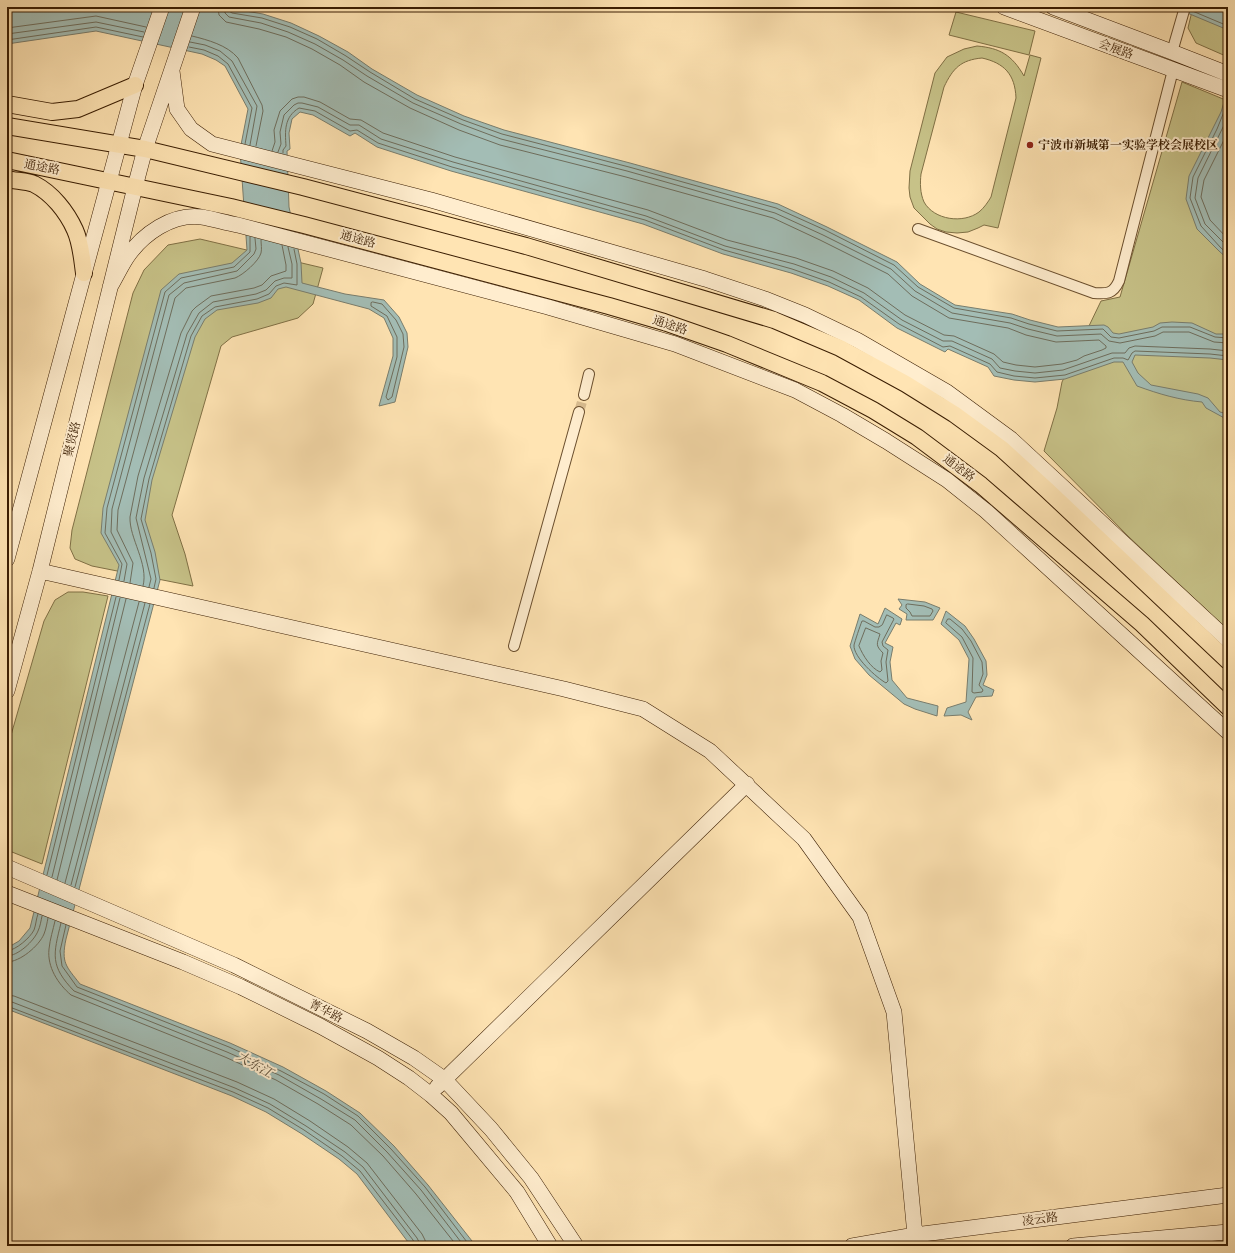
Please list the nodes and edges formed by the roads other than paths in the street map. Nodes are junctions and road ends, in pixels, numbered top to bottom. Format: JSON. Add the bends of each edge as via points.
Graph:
{"nodes":[{"id":1,"x":1004,"y":7,"type":"edge"},
{"id":2,"x":1053,"y":7,"type":"edge"},
{"id":3,"x":1185,"y":7,"type":"edge"},
{"id":4,"x":162,"y":8,"type":"edge"},
{"id":5,"x":192,"y":10,"type":"edge"},
{"id":6,"x":1172,"y":52,"type":"junction"},
{"id":7,"x":1173,"y":70,"type":"junction"},
{"id":8,"x":172,"y":71,"type":"junction"},
{"id":9,"x":1223,"y":80,"type":"edge"},
{"id":10,"x":135,"y":85,"type":"junction"},
{"id":11,"x":7,"y":104,"type":"edge"},
{"id":12,"x":7,"y":126,"type":"edge"},
{"id":13,"x":118,"y":144,"type":"junction"},
{"id":14,"x":146,"y":149,"type":"junction"},
{"id":15,"x":7,"y":160,"type":"edge"},
{"id":16,"x":7,"y":179,"type":"edge"},
{"id":17,"x":109,"y":181,"type":"junction"},
{"id":18,"x":135,"y":187,"type":"junction"},
{"id":19,"x":918,"y":229,"type":"dead end"},
{"id":20,"x":84,"y":273,"type":"junction"},
{"id":21,"x":110,"y":287,"type":"junction"},
{"id":22,"x":589,"y":374,"type":"dead end"},
{"id":23,"x":584,"y":395,"type":"tunnel mouth"},
{"id":24,"x":579,"y":412,"type":"tunnel mouth"},
{"id":25,"x":7,"y":559,"type":"edge"},
{"id":26,"x":40,"y":571,"type":"junction"},
{"id":27,"x":1228,"y":640,"type":"edge"},
{"id":28,"x":514,"y":646,"type":"dead end"},
{"id":29,"x":1228,"y":661,"type":"edge"},
{"id":30,"x":7,"y":691,"type":"edge"},
{"id":31,"x":1228,"y":707,"type":"edge"},
{"id":32,"x":1228,"y":732,"type":"edge"},
{"id":33,"x":747,"y":784,"type":"junction"},
{"id":34,"x":7,"y":867,"type":"edge"},
{"id":35,"x":7,"y":893,"type":"edge"},
{"id":36,"x":444,"y":1079,"type":"junction"},
{"id":37,"x":431,"y":1095,"type":"junction"},
{"id":38,"x":1228,"y":1194,"type":"edge"},
{"id":39,"x":1228,"y":1232,"type":"edge"},
{"id":40,"x":915,"y":1236,"type":"junction"},
{"id":41,"x":550,"y":1246,"type":"edge"},
{"id":42,"x":576,"y":1246,"type":"edge"},
{"id":43,"x":852,"y":1246,"type":"edge"},
{"id":44,"x":1073,"y":1246,"type":"edge"}],
"edges":[{"from":1,"to":7,"type":"main road","name":"会展路"},
{"from":2,"to":6,"type":"main road","name":"会展路"},
{"from":3,"to":6,"type":"street"},
{"from":4,"to":10,"type":"main road"},
{"from":5,"to":8,"type":"main road","name":"聚贤路"},
{"from":6,"to":9,"type":"main road","name":"会展路"},
{"from":7,"to":9,"type":"main road","name":"会展路"},
{"from":7,"to":19,"type":"street","via":[[1116,289],[1104,294],[1094,292]]},
{"from":8,"to":14,"type":"main road","name":"聚贤路"},
{"from":8,"to":27,"type":"main road","via":[[177,108],[191,129],[212,144],[431,200],[705,279],[805,315],[857,340],[947,392],[1011,439]]},
{"from":10,"to":11,"type":"main road","via":[[78,109],[52,112]]},
{"from":10,"to":13,"type":"main road"},
{"from":12,"to":13,"type":"main road"},
{"from":13,"to":14,"type":"main road"},
{"from":13,"to":17,"type":"main road"},
{"from":14,"to":18,"type":"main road","name":"聚贤路"},
{"from":14,"to":29,"type":"main road","via":[[526,246],[766,318],[840,348],[954,414],[1002,450]]},
{"from":15,"to":17,"type":"main road","name":"通途路"},
{"from":16,"to":20,"type":"main road","via":[[33,184],[47,193],[64,210],[76,231]]},
{"from":17,"to":18,"type":"main road","name":"通途路"},
{"from":17,"to":20,"type":"main road"},
{"from":18,"to":21,"type":"main road","name":"聚贤路"},
{"from":18,"to":31,"type":"main road","name":"通途路","via":[[304,225],[609,306],[727,344],[828,387],[917,437],[981,485],[1142,624]]},
{"from":20,"to":25,"type":"main road"},
{"from":21,"to":26,"type":"main road","name":"聚贤路"},
{"from":21,"to":32,"type":"main road","via":[[137,245],[155,229],[176,218],[201,217],[548,307],[675,344],[795,390],[886,441],[947,480],[986,511]]},
{"from":22,"to":23,"type":"street"},
{"from":24,"to":28,"type":"street"},
{"from":26,"to":30,"type":"main road","name":"聚贤路"},
{"from":26,"to":33,"type":"main road","via":[[564,689],[642,710],[710,751]]},
{"from":33,"to":36,"type":"main road"},
{"from":33,"to":40,"type":"main road","via":[[804,838],[860,917],[894,1012]]},
{"from":34,"to":36,"type":"main road","name":"菁华路","via":[[234,965],[367,1031]]},
{"from":35,"to":37,"type":"main road","via":[[241,987],[378,1058]]},
{"from":36,"to":37,"type":"main road"},
{"from":36,"to":42,"type":"main road","name":"菁华路","via":[[492,1130],[531,1178]]},
{"from":37,"to":41,"type":"main road","via":[[451,1112],[517,1192]]},
{"from":38,"to":40,"type":"main road","name":"凌云路"},
{"from":39,"to":44,"type":"main road"},
{"from":40,"to":43,"type":"main road","name":"凌云路"}]}
